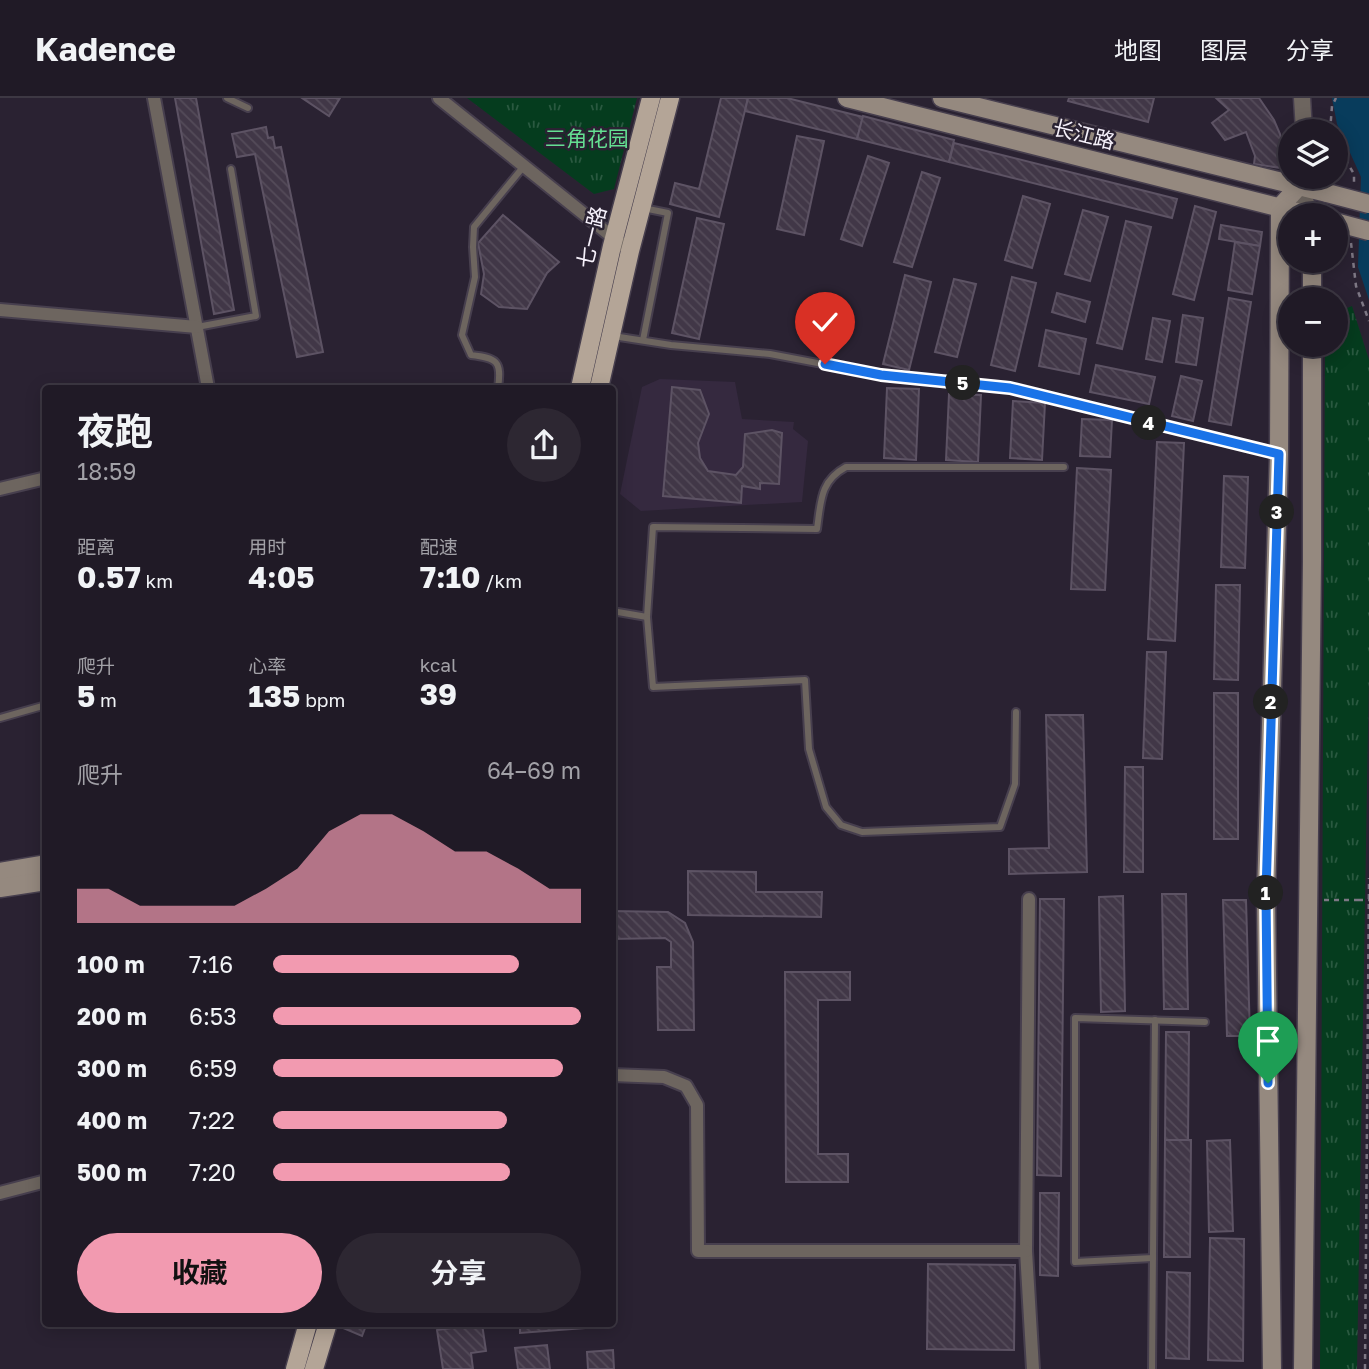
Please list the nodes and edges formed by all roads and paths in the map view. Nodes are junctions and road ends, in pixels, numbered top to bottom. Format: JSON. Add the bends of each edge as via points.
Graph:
{"nodes":[{"id":1,"x":154,"y":98,"type":"edge"},
{"id":2,"x":227,"y":98,"type":"edge"},
{"id":3,"x":439,"y":98,"type":"edge"},
{"id":4,"x":651,"y":98,"type":"edge"},
{"id":5,"x":670,"y":98,"type":"edge"},
{"id":6,"x":847,"y":98,"type":"edge"},
{"id":7,"x":942,"y":98,"type":"edge"},
{"id":8,"x":1336,"y":98,"type":"edge"},
{"id":9,"x":1300,"y":100,"type":"edge"},
{"id":10,"x":248,"y":108,"type":"dead end"},
{"id":11,"x":1302,"y":119,"type":"edge"},
{"id":12,"x":1332,"y":119,"type":"edge"},
{"id":13,"x":524,"y":166,"type":"junction"},
{"id":14,"x":231,"y":169,"type":"dead end"},
{"id":15,"x":1278,"y":176,"type":"edge"},
{"id":16,"x":1294,"y":189,"type":"edge"},
{"id":17,"x":1318,"y":189,"type":"edge"},
{"id":18,"x":1283,"y":203,"type":"edge"},
{"id":19,"x":1369,"y":204,"type":"edge"},
{"id":20,"x":1278,"y":206,"type":"edge"},
{"id":21,"x":641,"y":208,"type":"junction"},
{"id":22,"x":1348,"y":225,"type":"edge"},
{"id":23,"x":1369,"y":231,"type":"edge"},
{"id":24,"x":614,"y":238,"type":"junction"},
{"id":25,"x":630,"y":251,"type":"junction"},
{"id":26,"x":1280,"y":273,"type":"edge"},
{"id":27,"x":0,"y":310,"type":"edge"},
{"id":28,"x":197,"y":327,"type":"junction"},
{"id":29,"x":611,"y":335,"type":"junction"},
{"id":30,"x":643,"y":341,"type":"junction"},
{"id":31,"x":1312,"y":357,"type":"edge"},
{"id":32,"x":207,"y":385,"type":"edge"},
{"id":33,"x":498,"y":385,"type":"edge"},
{"id":34,"x":581,"y":385,"type":"edge"},
{"id":35,"x":600,"y":385,"type":"edge"},
{"id":36,"x":1279,"y":454,"type":"junction"},
{"id":37,"x":1064,"y":467,"type":"dead end"},
{"id":38,"x":42,"y":479,"type":"edge"},
{"id":39,"x":0,"y":489,"type":"edge"},
{"id":40,"x":616,"y":612,"type":"edge"},
{"id":41,"x":647,"y":617,"type":"junction"},
{"id":42,"x":42,"y":706,"type":"edge"},
{"id":43,"x":1016,"y":712,"type":"dead end"},
{"id":44,"x":0,"y":718,"type":"edge"},
{"id":45,"x":42,"y":865,"type":"edge"},
{"id":46,"x":0,"y":872,"type":"edge"},
{"id":47,"x":1369,"y":878,"type":"edge"},
{"id":48,"x":42,"y":882,"type":"edge"},
{"id":49,"x":0,"y":888,"type":"edge"},
{"id":50,"x":1028,"y":899,"type":"dead end"},
{"id":51,"x":1307,"y":900,"type":"junction"},
{"id":52,"x":1369,"y":900,"type":"edge"},
{"id":53,"x":1155,"y":1020,"type":"junction"},
{"id":54,"x":1205,"y":1022,"type":"dead end"},
{"id":55,"x":616,"y":1075,"type":"edge"},
{"id":56,"x":42,"y":1182,"type":"edge"},
{"id":57,"x":0,"y":1193,"type":"edge"},
{"id":58,"x":1026,"y":1251,"type":"junction"},
{"id":59,"x":1153,"y":1258,"type":"junction"},
{"id":60,"x":307,"y":1327,"type":"edge"},
{"id":61,"x":327,"y":1327,"type":"edge"},
{"id":62,"x":295,"y":1369,"type":"edge"},
{"id":63,"x":314,"y":1369,"type":"edge"},
{"id":64,"x":1033,"y":1369,"type":"edge"},
{"id":65,"x":1152,"y":1369,"type":"edge"},
{"id":66,"x":1272,"y":1369,"type":"edge"},
{"id":67,"x":1303,"y":1369,"type":"edge"},
{"id":68,"x":1365,"y":1369,"type":"edge"}],
"edges":[{"from":1,"to":28,"type":"street"},
{"from":2,"to":10,"type":"lane"},
{"from":3,"to":13,"type":"street"},
{"from":4,"to":24,"type":"main road","name":"七一路"},
{"from":5,"to":21,"type":"main road","name":"七一路"},
{"from":6,"to":20,"type":"main road","name":"长江路"},
{"from":7,"to":15,"type":"main road","name":"长江路"},
{"from":8,"to":12,"type":"path"},
{"from":9,"to":11,"type":"street"},
{"from":13,"to":24,"type":"street"},
{"from":13,"to":33,"type":"lane","via":[[474,227],[475,277],[462,335],[471,355],[496,361]]},
{"from":14,"to":28,"type":"lane","via":[[256,316]]},
{"from":16,"to":18,"type":"main road"},
{"from":17,"to":19,"type":"main road","name":"长江路","bridge":true},
{"from":21,"to":25,"type":"main road","name":"七一路"},
{"from":21,"to":30,"type":"lane","via":[[668,213]]},
{"from":22,"to":23,"type":"main road","bridge":true},
{"from":24,"to":25,"type":"street"},
{"from":24,"to":34,"type":"main road","name":"七一路"},
{"from":25,"to":29,"type":"main road","name":"七一路"},
{"from":26,"to":36,"type":"main road"},
{"from":27,"to":28,"type":"street"},
{"from":28,"to":32,"type":"street"},
{"from":29,"to":30,"type":"lane"},
{"from":29,"to":35,"type":"main road","name":"七一路"},
{"from":30,"to":36,"type":"lane","via":[[1010,388]]},
{"from":31,"to":51,"type":"main road"},
{"from":36,"to":66,"type":"main road","via":[[1266,893]]},
{"from":37,"to":41,"type":"lane","via":[[846,467],[828,481],[817,528],[653,527]]},
{"from":38,"to":39,"type":"street"},
{"from":40,"to":41,"type":"lane"},
{"from":41,"to":43,"type":"lane","via":[[653,687],[805,680],[808,749],[826,807],[851,830],[1000,827],[1015,784]]},
{"from":42,"to":44,"type":"lane"},
{"from":45,"to":46,"type":"main road"},
{"from":47,"to":68,"type":"path"},
{"from":48,"to":49,"type":"main road"},
{"from":50,"to":58,"type":"street"},
{"from":51,"to":52,"type":"path","bridge":true},
{"from":51,"to":67,"type":"main road"},
{"from":53,"to":54,"type":"lane"},
{"from":53,"to":59,"type":"lane"},
{"from":53,"to":59,"type":"lane","via":[[1076,1018],[1075,1032],[1075,1262]]},
{"from":55,"to":58,"type":"street","via":[[664,1077],[686,1086],[696,1105],[698,1251]]},
{"from":56,"to":57,"type":"street"},
{"from":58,"to":64,"type":"street"},
{"from":59,"to":65,"type":"lane"},
{"from":60,"to":62,"type":"main road"},
{"from":61,"to":63,"type":"main road"}]}
